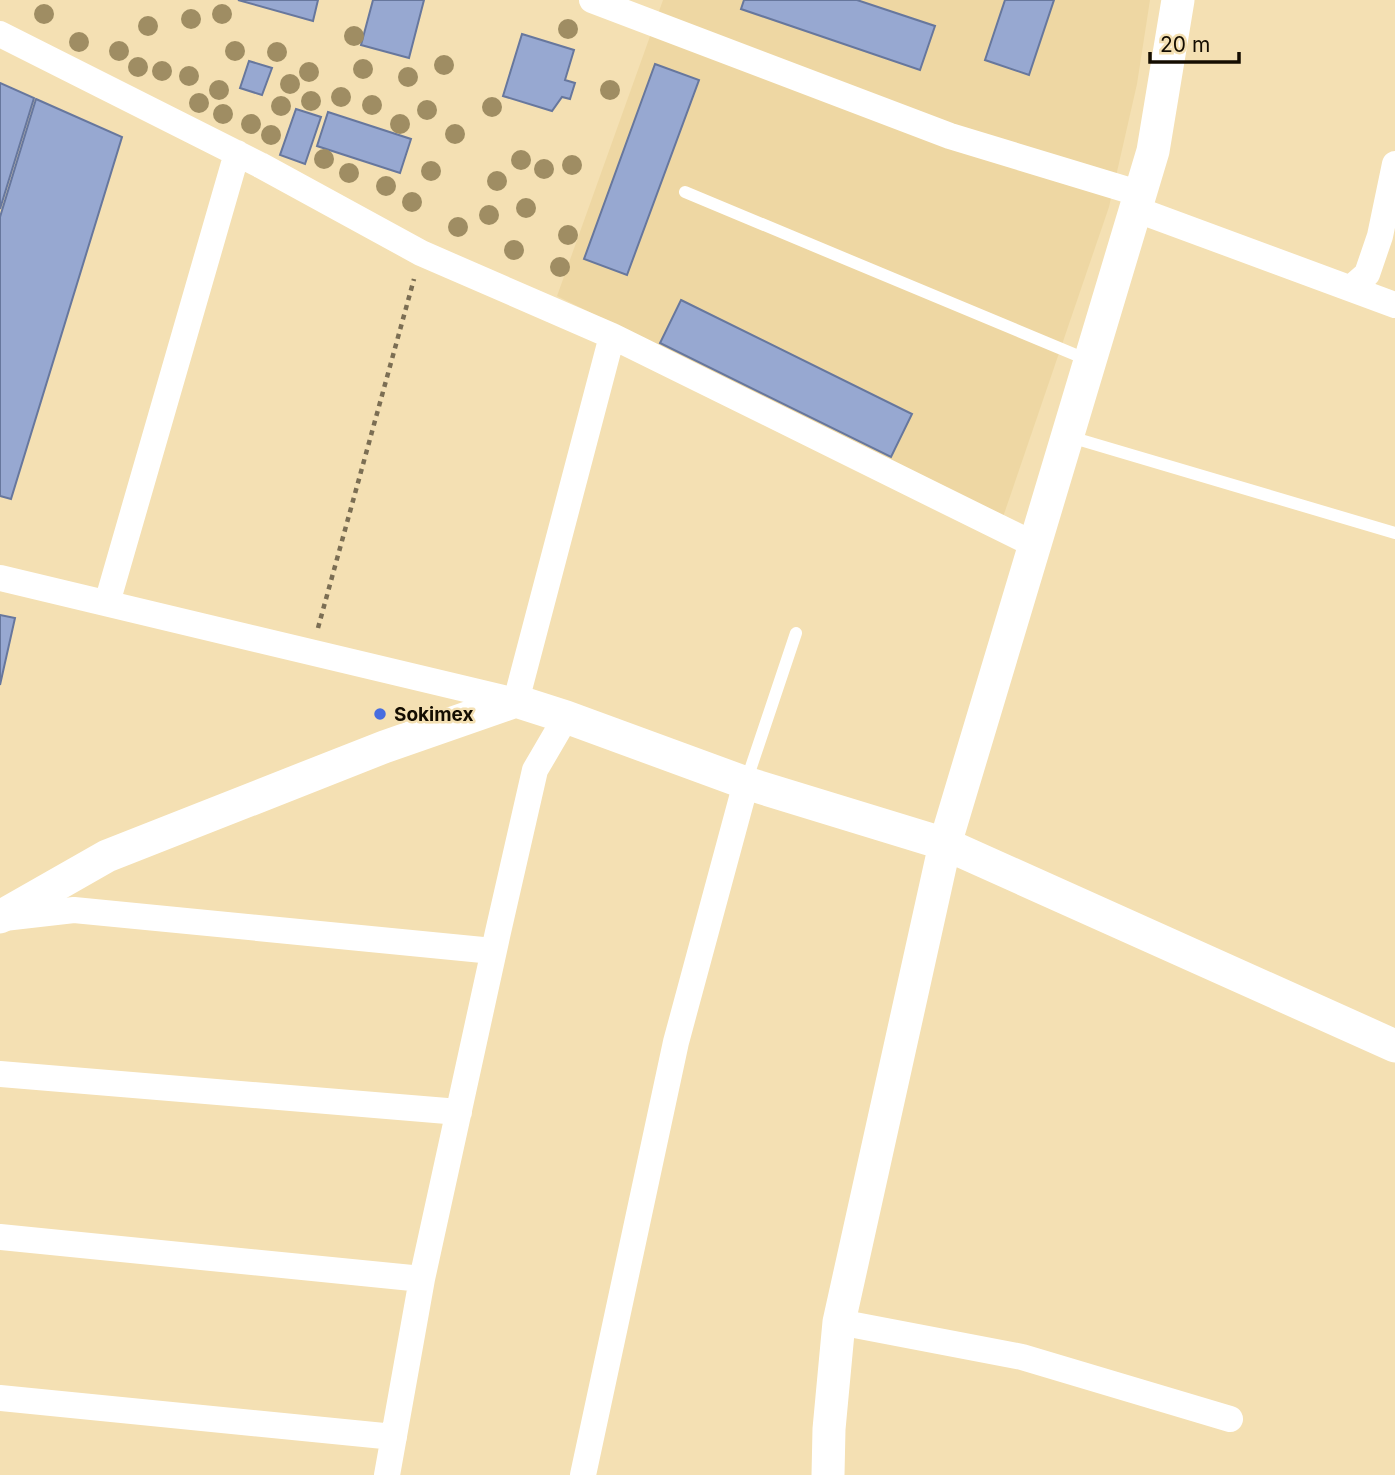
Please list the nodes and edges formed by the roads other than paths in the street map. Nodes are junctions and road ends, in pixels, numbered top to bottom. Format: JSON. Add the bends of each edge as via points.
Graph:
{"nodes":[{"id":1,"x":592,"y":0,"type":"edge"},
{"id":2,"x":1178,"y":0,"type":"edge"},
{"id":3,"x":0,"y":34,"type":"edge"},
{"id":4,"x":237,"y":153,"type":"junction"},
{"id":5,"x":1395,"y":164,"type":"edge"},
{"id":6,"x":685,"y":192,"type":"dead end"},
{"id":7,"x":1138,"y":201,"type":"junction"},
{"id":8,"x":1351,"y":288,"type":"junction"},
{"id":9,"x":1395,"y":305,"type":"edge"},
{"id":10,"x":612,"y":336,"type":"junction"},
{"id":11,"x":1089,"y":360,"type":"junction"},
{"id":12,"x":1067,"y":436,"type":"junction"},
{"id":13,"x":1395,"y":533,"type":"edge"},
{"id":14,"x":1035,"y":545,"type":"junction"},
{"id":15,"x":0,"y":578,"type":"edge"},
{"id":16,"x":107,"y":603,"type":"junction"},
{"id":17,"x":796,"y":633,"type":"dead end"},
{"id":18,"x":516,"y":701,"type":"junction"},
{"id":19,"x":566,"y":717,"type":"junction"},
{"id":20,"x":746,"y":783,"type":"junction"},
{"id":21,"x":945,"y":844,"type":"junction"},
{"id":22,"x":0,"y":917,"type":"edge"},
{"id":23,"x":493,"y":951,"type":"junction"},
{"id":24,"x":1395,"y":1046,"type":"edge"},
{"id":25,"x":0,"y":1074,"type":"edge"},
{"id":26,"x":459,"y":1112,"type":"junction"},
{"id":27,"x":0,"y":1237,"type":"edge"},
{"id":28,"x":422,"y":1279,"type":"junction"},
{"id":29,"x":839,"y":1322,"type":"junction"},
{"id":30,"x":0,"y":1398,"type":"edge"},
{"id":31,"x":1230,"y":1419,"type":"dead end"},
{"id":32,"x":394,"y":1437,"type":"junction"},
{"id":33,"x":387,"y":1475,"type":"edge"},
{"id":34,"x":583,"y":1475,"type":"edge"},
{"id":35,"x":828,"y":1475,"type":"edge"}],
"edges":[{"from":1,"to":7,"type":"street","via":[[950,136]]},
{"from":2,"to":7,"type":"street","via":[[1153,151]]},
{"from":3,"to":4,"type":"street"},
{"from":4,"to":10,"type":"street","via":[[421,253]]},
{"from":4,"to":16,"type":"street"},
{"from":5,"to":8,"type":"street","via":[[1367,274]]},
{"from":6,"to":11,"type":"lane"},
{"from":7,"to":8,"type":"street"},
{"from":7,"to":11,"type":"street"},
{"from":8,"to":9,"type":"street"},
{"from":10,"to":14,"type":"street"},
{"from":10,"to":18,"type":"street"},
{"from":11,"to":12,"type":"street"},
{"from":12,"to":13,"type":"lane"},
{"from":12,"to":14,"type":"street"},
{"from":14,"to":21,"type":"street"},
{"from":15,"to":16,"type":"street"},
{"from":16,"to":18,"type":"street"},
{"from":17,"to":20,"type":"lane"},
{"from":18,"to":19,"type":"street"},
{"from":18,"to":22,"type":"street","via":[[384,747],[107,856]]},
{"from":19,"to":20,"type":"street"},
{"from":19,"to":23,"type":"street","via":[[535,770]]},
{"from":20,"to":21,"type":"street"},
{"from":20,"to":34,"type":"street","via":[[676,1042]]},
{"from":21,"to":24,"type":"street"},
{"from":21,"to":29,"type":"street"},
{"from":22,"to":23,"type":"street","via":[[74,910]]},
{"from":23,"to":26,"type":"street"},
{"from":25,"to":26,"type":"street"},
{"from":26,"to":28,"type":"street"},
{"from":27,"to":28,"type":"street"},
{"from":28,"to":32,"type":"street"},
{"from":29,"to":31,"type":"street","via":[[1022,1357]]},
{"from":29,"to":35,"type":"street"},
{"from":30,"to":32,"type":"street"},
{"from":32,"to":33,"type":"street"}]}
